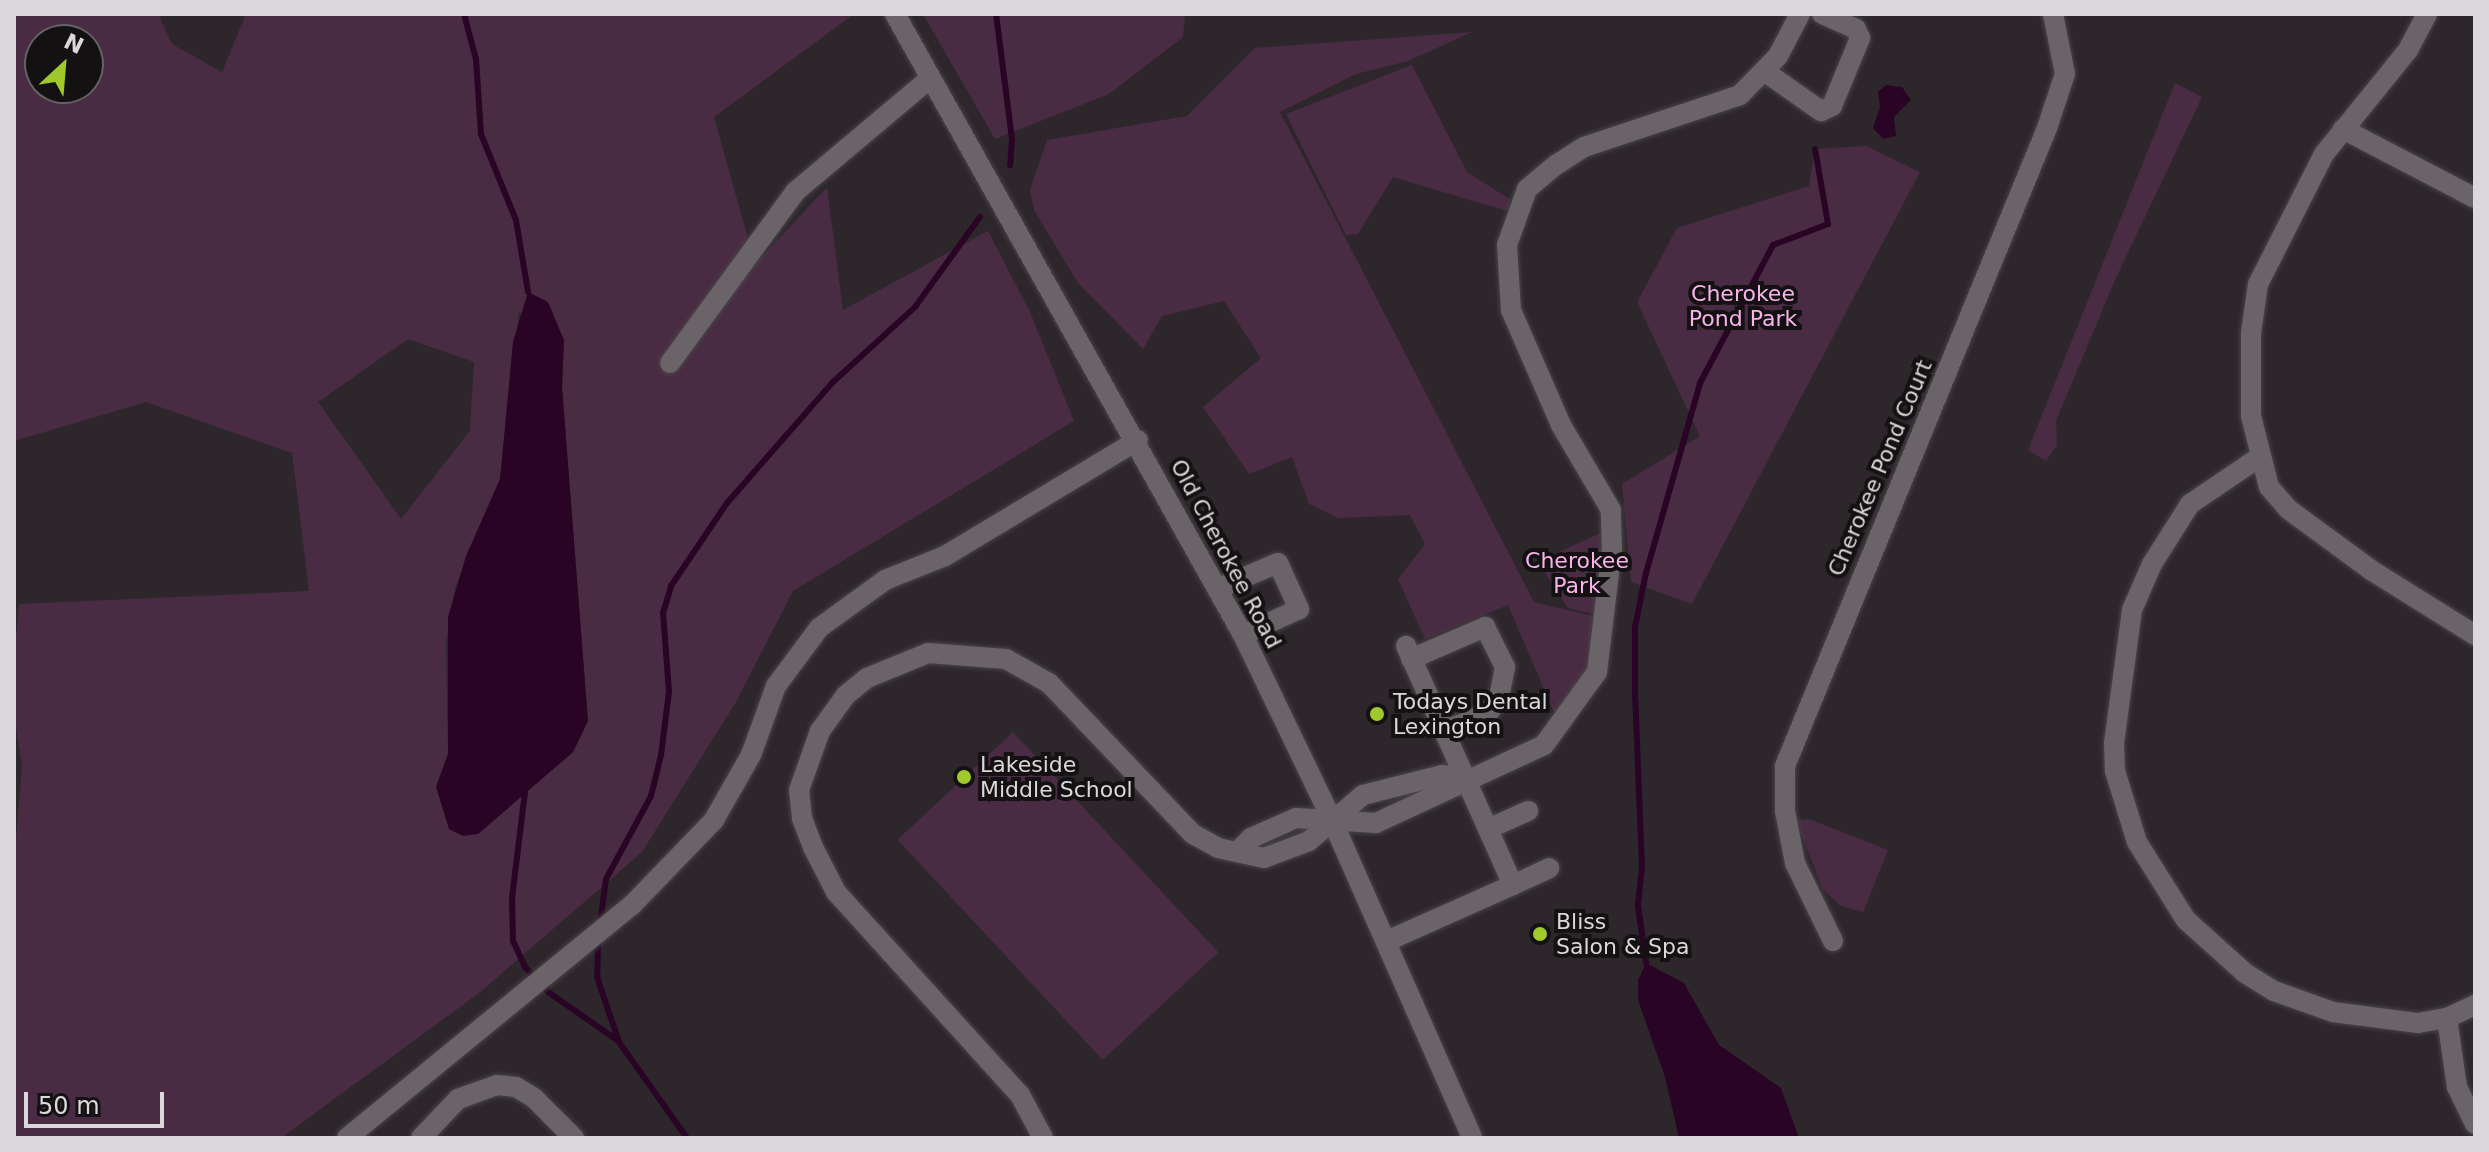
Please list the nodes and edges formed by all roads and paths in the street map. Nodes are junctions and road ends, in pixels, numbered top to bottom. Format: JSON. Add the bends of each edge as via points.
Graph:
{"nodes":[{"id":1,"x":895,"y":14,"type":"edge"},
{"id":2,"x":1800,"y":14,"type":"edge"},
{"id":3,"x":1822,"y":14,"type":"edge"},
{"id":4,"x":2053,"y":14,"type":"edge"},
{"id":5,"x":2427,"y":14,"type":"edge"},
{"id":6,"x":1764,"y":71,"type":"junction"},
{"id":7,"x":929,"y":79,"type":"junction"},
{"id":8,"x":2343,"y":129,"type":"junction"},
{"id":9,"x":2475,"y":198,"type":"edge"},
{"id":10,"x":670,"y":363,"type":"dead end"},
{"id":11,"x":1138,"y":440,"type":"junction"},
{"id":12,"x":2258,"y":458,"type":"junction"},
{"id":13,"x":1219,"y":588,"type":"junction"},
{"id":14,"x":1243,"y":635,"type":"junction"},
{"id":15,"x":2475,"y":635,"type":"edge"},
{"id":16,"x":1444,"y":731,"type":"junction"},
{"id":17,"x":1465,"y":778,"type":"junction"},
{"id":18,"x":1528,"y":811,"type":"dead end"},
{"id":19,"x":1332,"y":820,"type":"junction"},
{"id":20,"x":1488,"y":829,"type":"junction"},
{"id":21,"x":1237,"y":852,"type":"junction"},
{"id":22,"x":1549,"y":868,"type":"dead end"},
{"id":23,"x":1513,"y":885,"type":"junction"},
{"id":24,"x":1387,"y":941,"type":"junction"},
{"id":25,"x":1833,"y":941,"type":"dead end"},
{"id":26,"x":2475,"y":1005,"type":"edge"},
{"id":27,"x":2447,"y":1018,"type":"junction"},
{"id":28,"x":2475,"y":1124,"type":"edge"},
{"id":29,"x":347,"y":1138,"type":"edge"},
{"id":30,"x":421,"y":1138,"type":"edge"},
{"id":31,"x":574,"y":1138,"type":"edge"},
{"id":32,"x":1043,"y":1138,"type":"edge"},
{"id":33,"x":1472,"y":1138,"type":"edge"}],
"edges":[{"from":1,"to":7,"type":"street","name":"Old Cherokee Road"},
{"from":2,"to":6,"type":"street"},
{"from":3,"to":6,"type":"street","via":[[1856,29],[1860,38],[1832,106],[1821,111]]},
{"from":4,"to":25,"type":"street","name":"Cherokee Pond Court","via":[[2065,74],[2047,128],[1785,766],[1785,811],[1795,863]]},
{"from":5,"to":8,"type":"street","via":[[2408,50]]},
{"from":6,"to":17,"type":"street","via":[[1740,95],[1584,147],[1527,189],[1507,245],[1511,310],[1561,425],[1611,510],[1604,634],[1597,672],[1544,745]]},
{"from":7,"to":10,"type":"street","via":[[795,192]]},
{"from":7,"to":11,"type":"street","name":"Old Cherokee Road"},
{"from":8,"to":9,"type":"street"},
{"from":8,"to":12,"type":"street","via":[[2307,183],[2258,284],[2249,381]]},
{"from":11,"to":13,"type":"street","name":"Old Cherokee Road"},
{"from":11,"to":29,"type":"street","via":[[945,556],[885,580],[819,628],[776,686],[751,755],[714,820],[632,905]]},
{"from":12,"to":15,"type":"street","via":[[2269,487],[2288,509],[2371,570]]},
{"from":12,"to":27,"type":"street","via":[[2190,504],[2152,564],[2132,610],[2114,743],[2115,771],[2137,842],[2186,920],[2245,973],[2274,991],[2361,1017],[2418,1023]]},
{"from":13,"to":14,"type":"street","name":"Old Cherokee Road"},
{"from":13,"to":14,"type":"street","via":[[1278,563],[1299,609]]},
{"from":14,"to":19,"type":"street","name":"Old Cherokee Road"},
{"from":16,"to":16,"type":"street","via":[[1408,652],[1485,627],[1505,667],[1499,698],[1488,713]]},
{"from":16,"to":17,"type":"street"},
{"from":17,"to":19,"type":"street","via":[[1376,823]]},
{"from":17,"to":19,"type":"street","via":[[1442,775],[1384,788],[1363,795]]},
{"from":17,"to":20,"type":"street"},
{"from":18,"to":20,"type":"street"},
{"from":19,"to":21,"type":"street","via":[[1296,818],[1274,824]]},
{"from":19,"to":21,"type":"street","via":[[1309,841],[1283,854],[1264,858]]},
{"from":19,"to":24,"type":"street","name":"Old Cherokee Road"},
{"from":20,"to":23,"type":"street"},
{"from":21,"to":32,"type":"street","via":[[1193,834],[1049,683],[1006,659],[928,653],[867,678],[832,711],[805,765],[799,790],[813,847],[836,892],[1020,1095]]},
{"from":22,"to":23,"type":"street"},
{"from":23,"to":24,"type":"street"},
{"from":24,"to":33,"type":"street","name":"Old Cherokee Road"},
{"from":26,"to":27,"type":"street"},
{"from":27,"to":28,"type":"street","via":[[2457,1087]]},
{"from":30,"to":31,"type":"street","via":[[458,1099],[497,1085],[516,1087],[534,1098]]}]}
